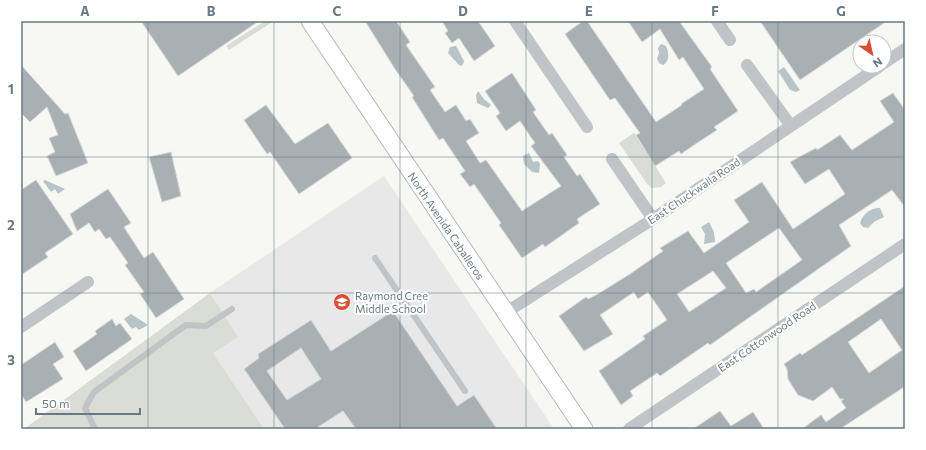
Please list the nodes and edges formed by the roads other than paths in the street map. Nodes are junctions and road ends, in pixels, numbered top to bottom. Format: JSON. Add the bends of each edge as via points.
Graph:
{"nodes":[{"id":1,"x":310,"y":21,"type":"edge"},
{"id":2,"x":515,"y":21,"type":"edge"},
{"id":3,"x":717,"y":21,"type":"edge"},
{"id":4,"x":730,"y":40,"type":"dead end"},
{"id":5,"x":905,"y":49,"type":"edge"},
{"id":6,"x":892,"y":58,"type":"edge"},
{"id":7,"x":747,"y":65,"type":"dead end"},
{"id":8,"x":868,"y":74,"type":"edge"},
{"id":9,"x":791,"y":126,"type":"junction"},
{"id":10,"x":587,"y":127,"type":"dead end"},
{"id":11,"x":612,"y":159,"type":"dead end"},
{"id":12,"x":653,"y":219,"type":"junction"},
{"id":13,"x":905,"y":244,"type":"edge"},
{"id":14,"x":374,"y":258,"type":"dead end"},
{"id":15,"x":88,"y":282,"type":"dead end"},
{"id":16,"x":232,"y":309,"type":"dead end"},
{"id":17,"x":505,"y":313,"type":"junction"},
{"id":18,"x":21,"y":327,"type":"edge"},
{"id":19,"x":465,"y":391,"type":"dead end"},
{"id":20,"x":96,"y":429,"type":"edge"},
{"id":21,"x":584,"y":429,"type":"edge"},
{"id":22,"x":629,"y":429,"type":"edge"}],
"edges":[{"from":1,"to":17,"type":"street","name":"North Avenida Caballeros"},
{"from":2,"to":10,"type":"street"},
{"from":3,"to":4,"type":"street"},
{"from":5,"to":6,"type":"street"},
{"from":7,"to":9,"type":"street"},
{"from":8,"to":9,"type":"street","name":"East Chuckwalla Road"},
{"from":9,"to":12,"type":"street","name":"East Chuckwalla Road"},
{"from":11,"to":12,"type":"street"},
{"from":12,"to":17,"type":"street","name":"East Chuckwalla Road"},
{"from":13,"to":22,"type":"street","name":"East Cottonwood Road"},
{"from":14,"to":19,"type":"lane"},
{"from":15,"to":18,"type":"street"},
{"from":16,"to":20,"type":"lane","via":[[206,326],[186,326],[94,392],[85,408]]},
{"from":17,"to":21,"type":"street","name":"North Avenida Caballeros"}]}
